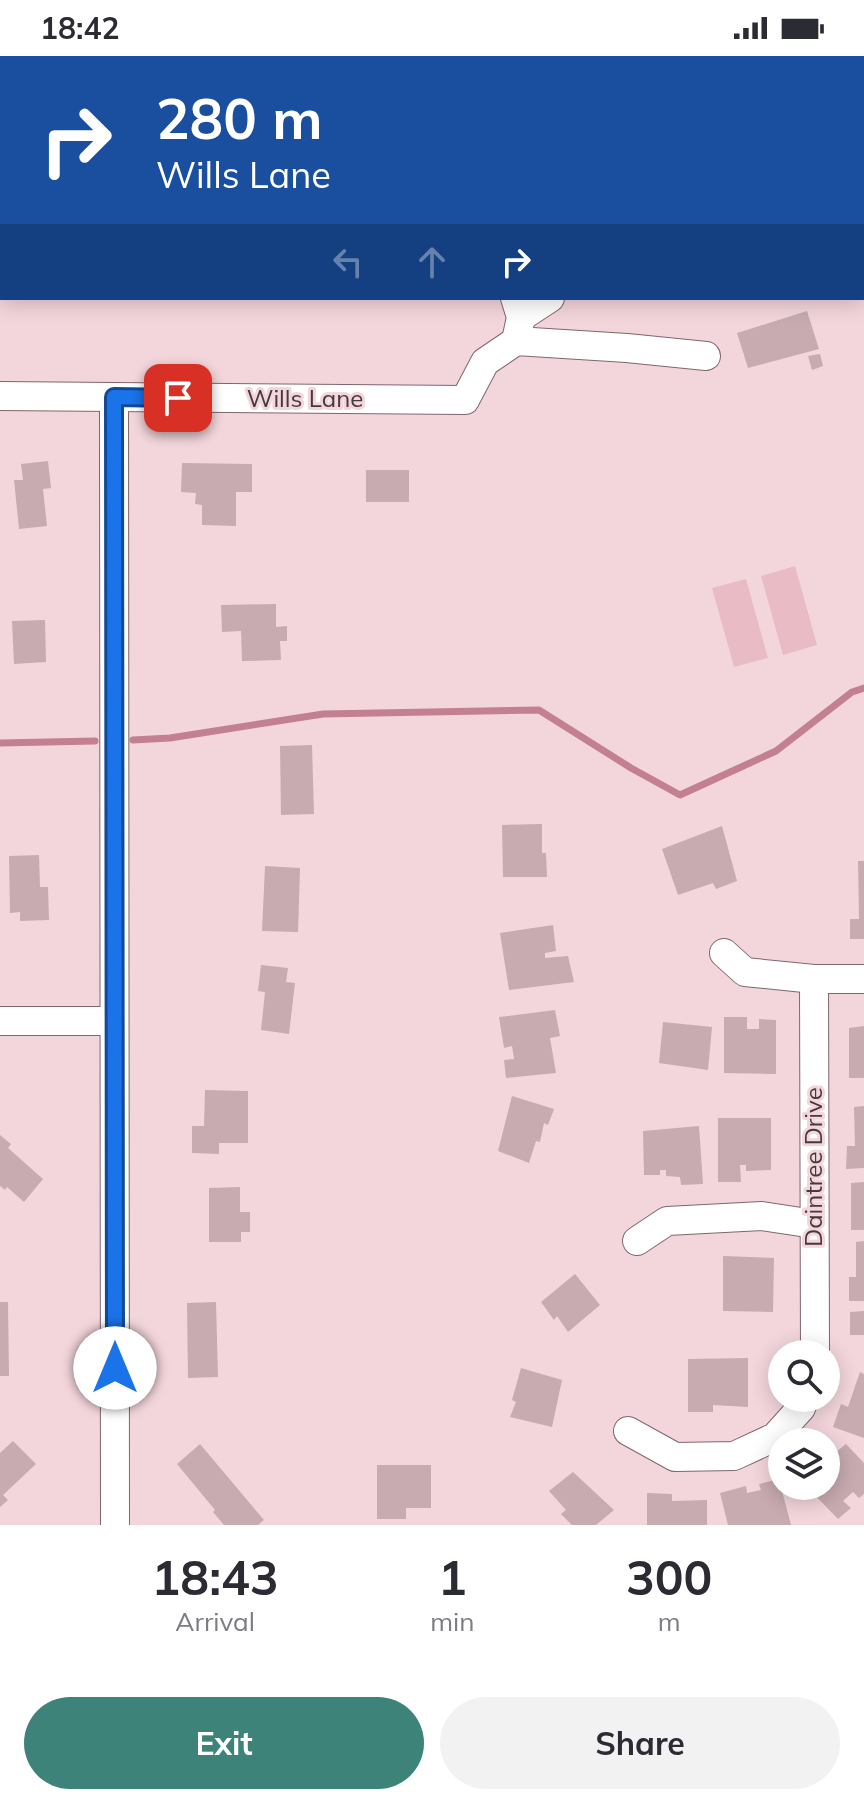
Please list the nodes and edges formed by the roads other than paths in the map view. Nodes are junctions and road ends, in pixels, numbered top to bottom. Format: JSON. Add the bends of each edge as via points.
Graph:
{"nodes":[{"id":1,"x":547,"y":300,"type":"edge"},
{"id":2,"x":517,"y":319,"type":"edge"},
{"id":3,"x":706,"y":356,"type":"dead end"},
{"id":4,"x":0,"y":396,"type":"edge"},
{"id":5,"x":114,"y":397,"type":"junction"},
{"id":6,"x":724,"y":953,"type":"dead end"},
{"id":7,"x":814,"y":979,"type":"junction"},
{"id":8,"x":864,"y":979,"type":"edge"},
{"id":9,"x":0,"y":1021,"type":"edge"},
{"id":10,"x":114,"y":1021,"type":"junction"},
{"id":11,"x":814,"y":1224,"type":"junction"},
{"id":12,"x":637,"y":1241,"type":"dead end"},
{"id":13,"x":815,"y":1340,"type":"edge"},
{"id":14,"x":797,"y":1412,"type":"edge"},
{"id":15,"x":628,"y":1431,"type":"dead end"},
{"id":16,"x":115,"y":1525,"type":"edge"}],
"edges":[{"from":1,"to":2,"type":"street"},
{"from":2,"to":3,"type":"street","via":[[627,348]]},
{"from":2,"to":5,"type":"street","name":"Wills Lane","via":[[465,400]]},
{"from":4,"to":5,"type":"street","name":"Wills Lane"},
{"from":5,"to":10,"type":"street"},
{"from":6,"to":7,"type":"street","via":[[745,972]]},
{"from":7,"to":8,"type":"street"},
{"from":7,"to":11,"type":"street","name":"Daintree Drive"},
{"from":9,"to":10,"type":"street"},
{"from":10,"to":16,"type":"street"},
{"from":11,"to":12,"type":"street","via":[[762,1216],[667,1221]]},
{"from":11,"to":13,"type":"street","name":"Daintree Drive"},
{"from":14,"to":15,"type":"street","via":[[775,1437],[734,1456],[675,1457]]}]}
